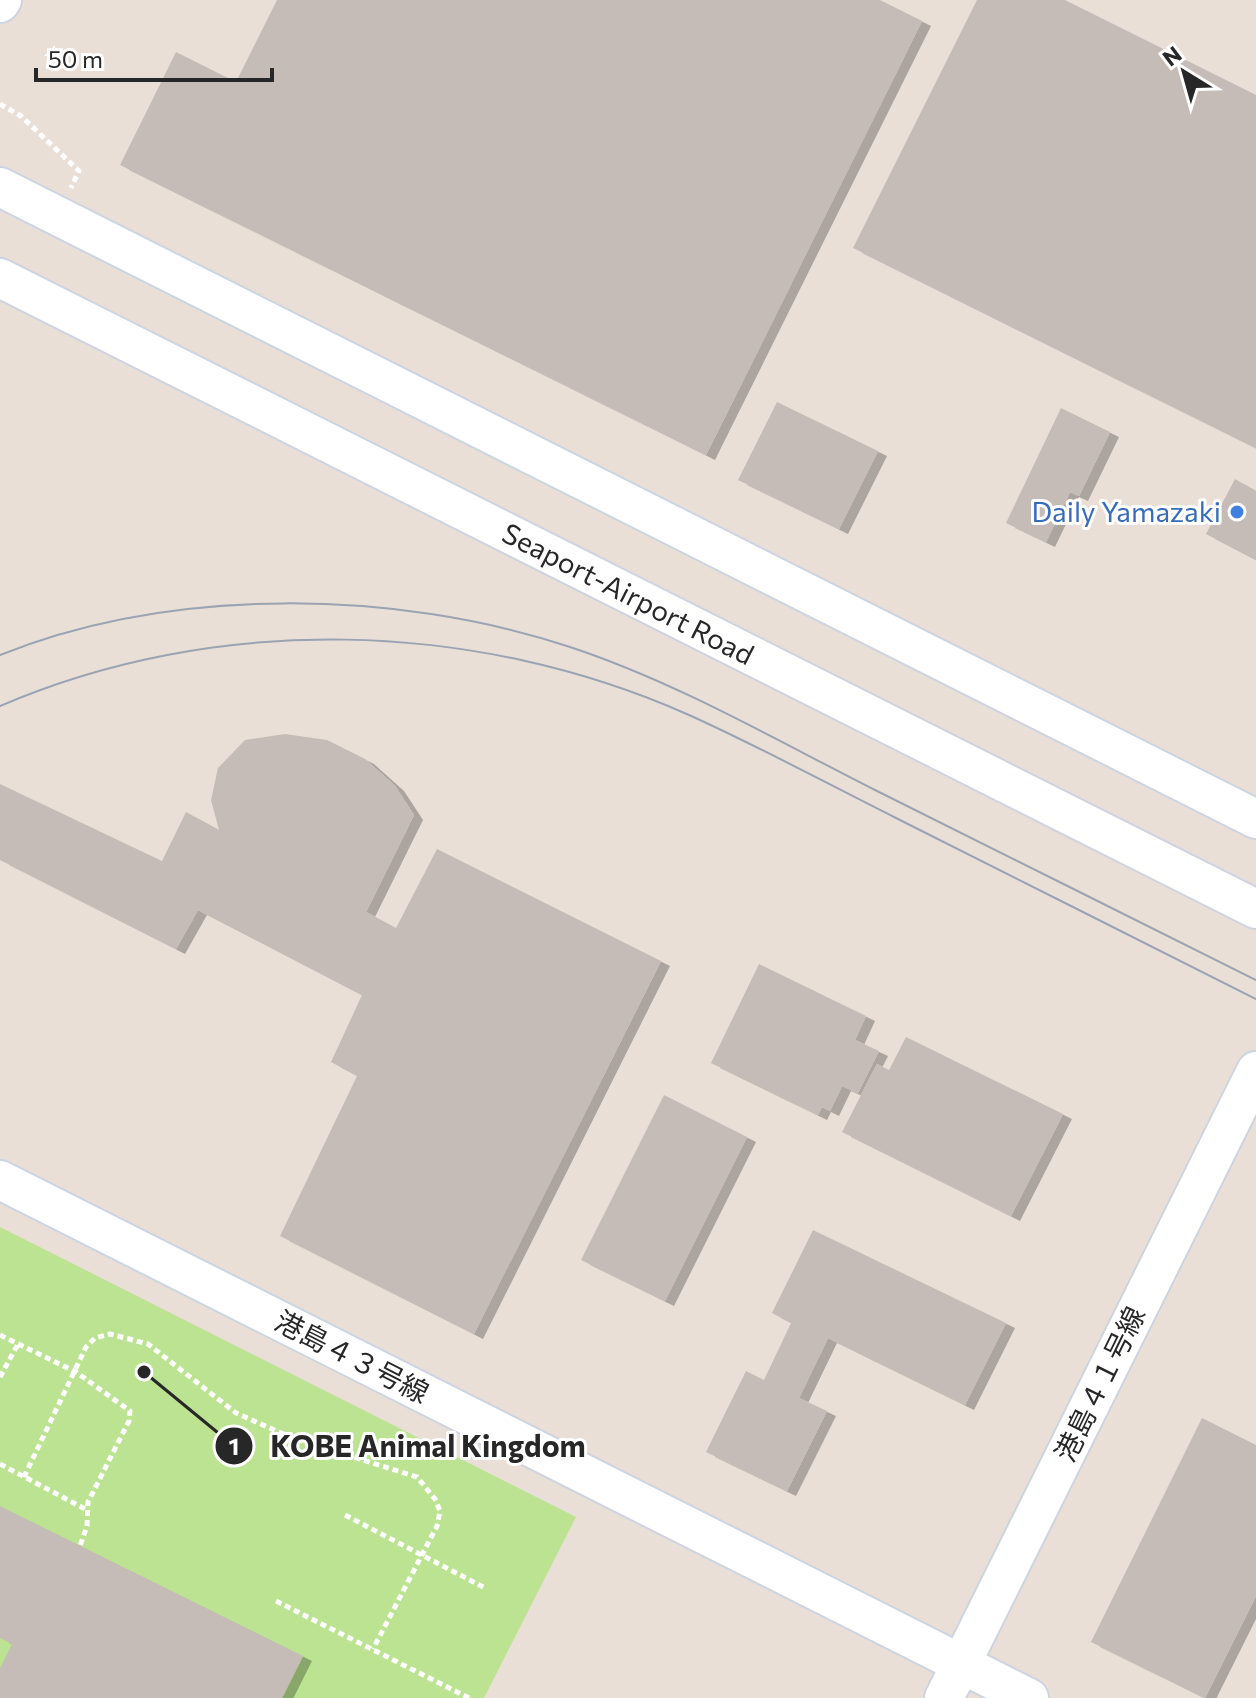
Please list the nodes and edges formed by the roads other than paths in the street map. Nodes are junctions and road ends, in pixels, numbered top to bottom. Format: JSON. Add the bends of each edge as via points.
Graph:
{"nodes":[{"id":1,"x":0,"y":187,"type":"edge"},
{"id":2,"x":0,"y":278,"type":"edge"},
{"id":3,"x":1256,"y":819,"type":"edge"},
{"id":4,"x":1256,"y":909,"type":"edge"},
{"id":5,"x":1256,"y":1071,"type":"edge"},
{"id":6,"x":0,"y":1180,"type":"edge"},
{"id":7,"x":962,"y":1664,"type":"junction"},
{"id":8,"x":944,"y":1698,"type":"edge"},
{"id":9,"x":1029,"y":1698,"type":"edge"}],
"edges":[{"from":1,"to":3,"type":"street"},
{"from":2,"to":4,"type":"street","name":"Seaport-Airport Road"},
{"from":5,"to":7,"type":"street","name":"港島４１号線"},
{"from":6,"to":7,"type":"street","name":"港島４３号線"},
{"from":7,"to":8,"type":"street","name":"港島４１号線"},
{"from":7,"to":9,"type":"street","name":"港島４３号線"}]}
